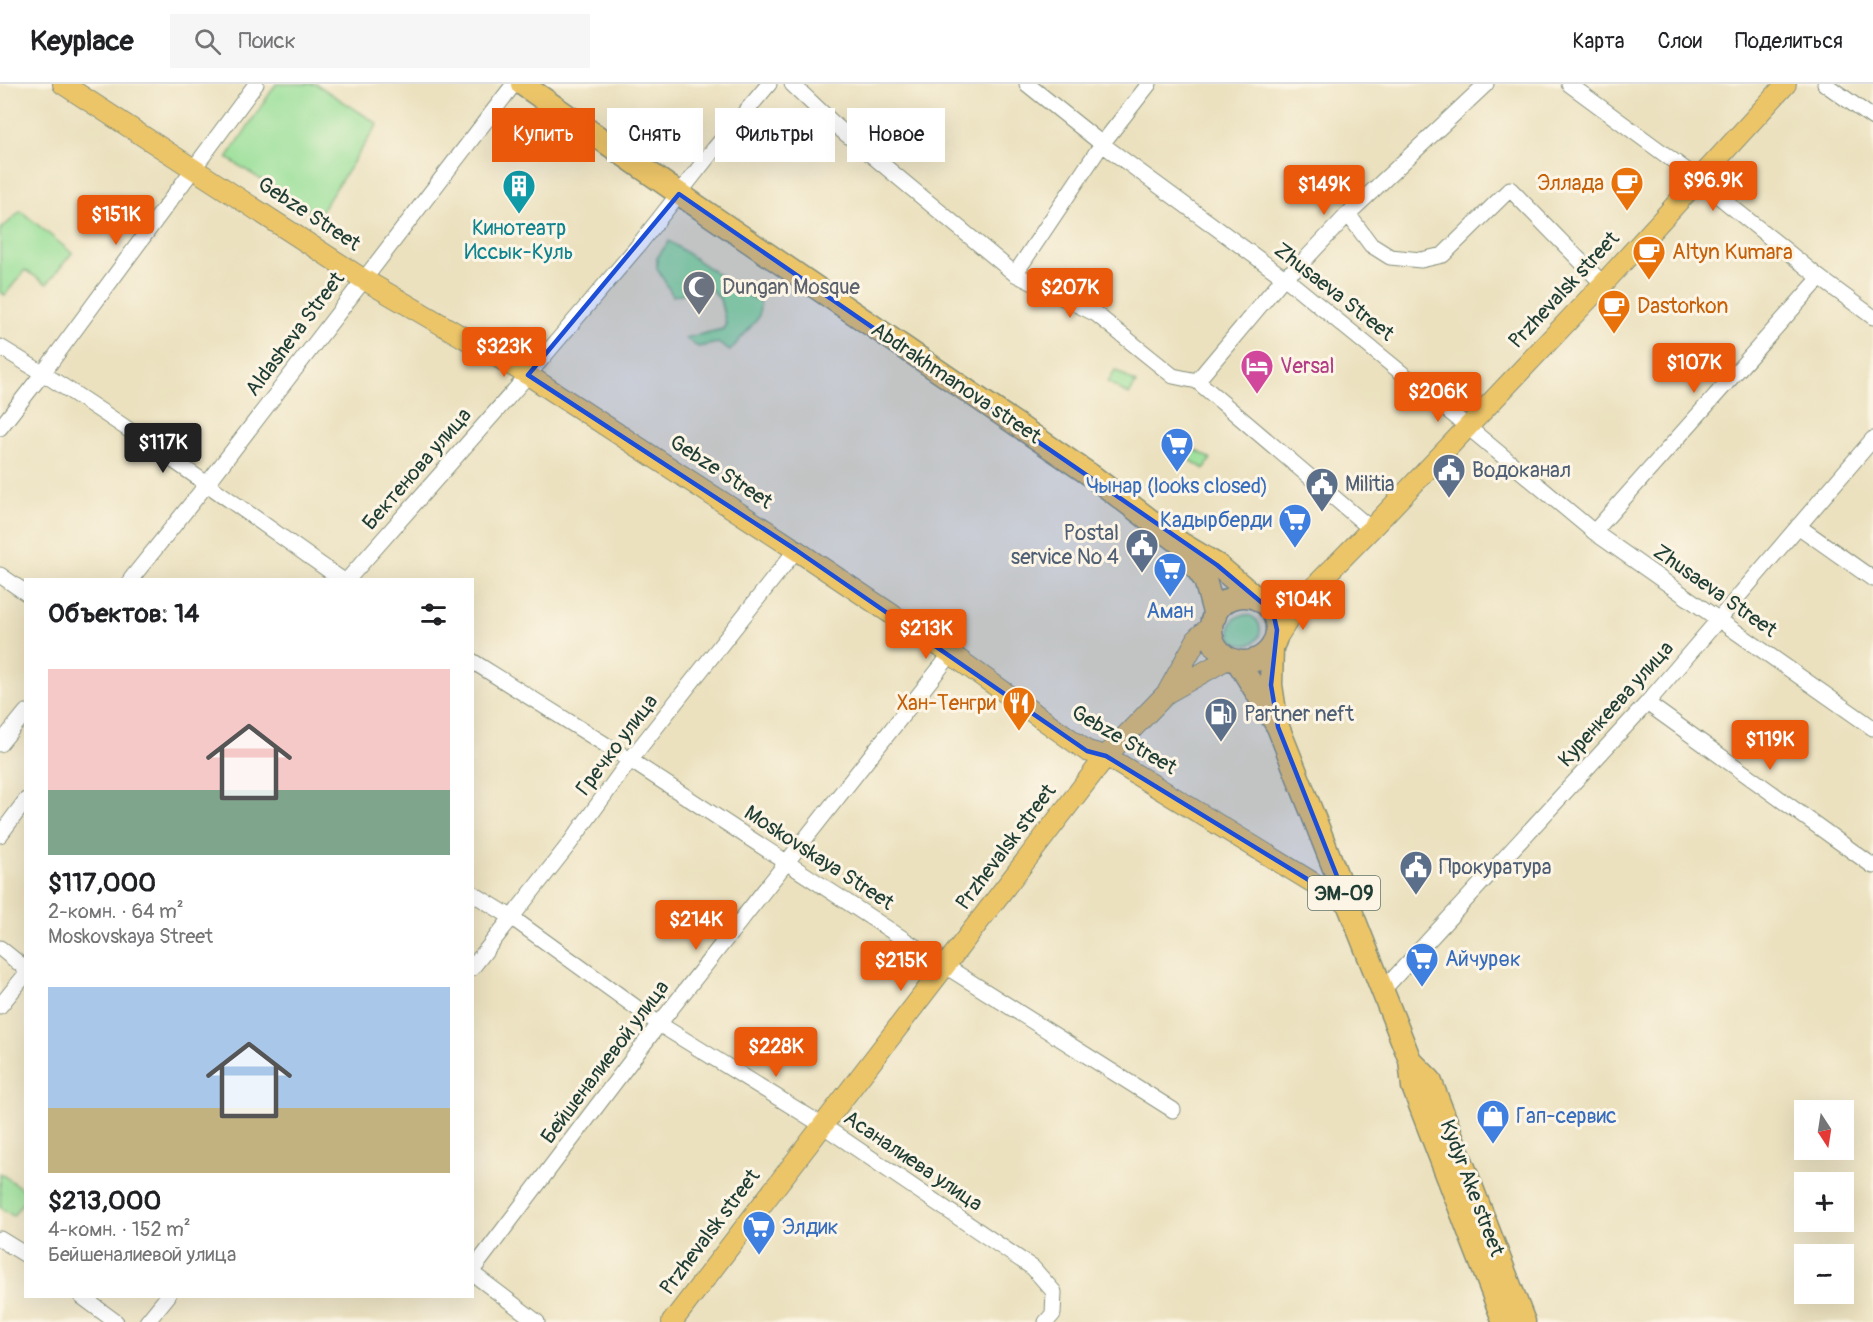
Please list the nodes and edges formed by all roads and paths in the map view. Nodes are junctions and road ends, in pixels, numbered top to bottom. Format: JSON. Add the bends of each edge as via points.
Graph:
{"nodes":[{"id":1,"x":63,"y":84,"type":"edge"},
{"id":2,"x":256,"y":84,"type":"edge"},
{"id":3,"x":513,"y":84,"type":"edge"},
{"id":4,"x":522,"y":84,"type":"edge"},
{"id":5,"x":769,"y":84,"type":"edge"},
{"id":6,"x":792,"y":84,"type":"edge"},
{"id":7,"x":1027,"y":84,"type":"edge"},
{"id":8,"x":1149,"y":84,"type":"edge"},
{"id":9,"x":1486,"y":84,"type":"edge"},
{"id":10,"x":1569,"y":84,"type":"edge"},
{"id":11,"x":1786,"y":84,"type":"edge"},
{"id":12,"x":1825,"y":84,"type":"edge"},
{"id":13,"x":1873,"y":118,"type":"edge"},
{"id":14,"x":1102,"y":144,"type":"junction"},
{"id":15,"x":194,"y":168,"type":"junction"},
{"id":16,"x":1700,"y":180,"type":"junction"},
{"id":17,"x":680,"y":194,"type":"junction"},
{"id":18,"x":1348,"y":214,"type":"junction"},
{"id":19,"x":1015,"y":274,"type":"junction"},
{"id":20,"x":1284,"y":277,"type":"junction"},
{"id":21,"x":1820,"y":278,"type":"junction"},
{"id":22,"x":363,"y":279,"type":"junction"},
{"id":23,"x":1603,"y":284,"type":"junction"},
{"id":24,"x":1873,"y":317,"type":"edge"},
{"id":25,"x":0,"y":347,"type":"edge"},
{"id":26,"x":43,"y":373,"type":"junction"},
{"id":27,"x":528,"y":375,"type":"junction"},
{"id":28,"x":1197,"y":381,"type":"junction"},
{"id":29,"x":1467,"y":427,"type":"junction"},
{"id":30,"x":0,"y":428,"type":"edge"},
{"id":31,"x":1873,"y":439,"type":"edge"},
{"id":32,"x":207,"y":484,"type":"junction"},
{"id":33,"x":1798,"y":526,"type":"junction"},
{"id":34,"x":1371,"y":529,"type":"junction"},
{"id":35,"x":1594,"y":532,"type":"junction"},
{"id":36,"x":1180,"y":543,"type":"junction"},
{"id":37,"x":796,"y":550,"type":"junction"},
{"id":38,"x":0,"y":575,"type":"edge"},
{"id":39,"x":132,"y":578,"type":"edge"},
{"id":40,"x":340,"y":578,"type":"edge"},
{"id":41,"x":349,"y":578,"type":"edge"},
{"id":42,"x":1873,"y":579,"type":"edge"},
{"id":43,"x":24,"y":592,"type":"edge"},
{"id":44,"x":1264,"y":603,"type":"junction"},
{"id":45,"x":1299,"y":603,"type":"junction"},
{"id":46,"x":1720,"y":619,"type":"junction"},
{"id":47,"x":1213,"y":620,"type":"junction"},
{"id":48,"x":1274,"y":643,"type":"junction"},
{"id":49,"x":951,"y":654,"type":"junction"},
{"id":50,"x":1234,"y":660,"type":"junction"},
{"id":51,"x":474,"y":663,"type":"edge"},
{"id":52,"x":1167,"y":693,"type":"junction"},
{"id":53,"x":1647,"y":703,"type":"junction"},
{"id":54,"x":24,"y":714,"type":"edge"},
{"id":55,"x":1278,"y":727,"type":"junction"},
{"id":56,"x":1873,"y":728,"type":"edge"},
{"id":57,"x":0,"y":744,"type":"edge"},
{"id":58,"x":1106,"y":756,"type":"junction"},
{"id":59,"x":630,"y":760,"type":"junction"},
{"id":60,"x":24,"y":803,"type":"edge"},
{"id":61,"x":0,"y":835,"type":"edge"},
{"id":62,"x":787,"y":862,"type":"junction"},
{"id":63,"x":1873,"y":866,"type":"edge"},
{"id":64,"x":474,"y":894,"type":"edge"},
{"id":65,"x":1348,"y":904,"type":"junction"},
{"id":66,"x":511,"y":918,"type":"junction"},
{"id":67,"x":0,"y":948,"type":"edge"},
{"id":68,"x":474,"y":965,"type":"edge"},
{"id":69,"x":945,"y":966,"type":"junction"},
{"id":70,"x":24,"y":967,"type":"edge"},
{"id":71,"x":24,"y":976,"type":"edge"},
{"id":72,"x":1383,"y":990,"type":"junction"},
{"id":73,"x":0,"y":1006,"type":"edge"},
{"id":74,"x":659,"y":1024,"type":"junction"},
{"id":75,"x":1410,"y":1060,"type":"junction"},
{"id":76,"x":1173,"y":1110,"type":"dead end"},
{"id":77,"x":822,"y":1125,"type":"junction"},
{"id":78,"x":0,"y":1239,"type":"edge"},
{"id":79,"x":24,"y":1254,"type":"edge"},
{"id":80,"x":474,"y":1269,"type":"edge"},
{"id":81,"x":474,"y":1274,"type":"edge"},
{"id":82,"x":84,"y":1298,"type":"edge"},
{"id":83,"x":166,"y":1298,"type":"edge"},
{"id":84,"x":116,"y":1322,"type":"edge"},
{"id":85,"x":147,"y":1322,"type":"edge"},
{"id":86,"x":537,"y":1322,"type":"edge"},
{"id":87,"x":672,"y":1322,"type":"edge"},
{"id":88,"x":1046,"y":1322,"type":"edge"},
{"id":89,"x":1504,"y":1322,"type":"edge"},
{"id":90,"x":1524,"y":1322,"type":"edge"}],
"edges":[{"from":1,"to":15,"type":"main road","name":"Gebze Street"},
{"from":2,"to":15,"type":"street"},
{"from":3,"to":22,"type":"street","name":"Aldasheva Street"},
{"from":4,"to":17,"type":"highway","name":"Abdrakhmanova street","number":"ЭМ-09"},
{"from":5,"to":17,"type":"street","name":"Бектенова улица"},
{"from":6,"to":19,"type":"street","via":[[835,125]]},
{"from":7,"to":14,"type":"street","name":"Zhusaeva Street"},
{"from":8,"to":14,"type":"street"},
{"from":9,"to":18,"type":"street"},
{"from":10,"to":16,"type":"street"},
{"from":11,"to":16,"type":"main road","name":"Przhevalsk street"},
{"from":12,"to":13,"type":"street"},
{"from":14,"to":19,"type":"street"},
{"from":14,"to":20,"type":"street","name":"Zhusaeva Street"},
{"from":15,"to":22,"type":"main road","name":"Gebze Street"},
{"from":15,"to":26,"type":"street"},
{"from":16,"to":21,"type":"street"},
{"from":16,"to":23,"type":"main road","name":"Przhevalsk street"},
{"from":17,"to":27,"type":"street","name":"Бектенова улица"},
{"from":17,"to":36,"type":"highway","name":"Abdrakhmanova street","number":"ЭМ-09","via":[[1092,476]]},
{"from":18,"to":20,"type":"street"},
{"from":18,"to":23,"type":"street","via":[[1371,245],[1390,257],[1421,260],[1443,255],[1510,189]]},
{"from":19,"to":28,"type":"street","via":[[1096,314],[1173,376]]},
{"from":20,"to":28,"type":"street"},
{"from":20,"to":29,"type":"street","name":"Zhusaeva Street"},
{"from":21,"to":24,"type":"street"},
{"from":21,"to":35,"type":"street"},
{"from":22,"to":27,"type":"main road","name":"Gebze Street"},
{"from":22,"to":32,"type":"street","name":"Aldasheva Street"},
{"from":23,"to":29,"type":"main road","name":"Przhevalsk street"},
{"from":25,"to":26,"type":"street"},
{"from":26,"to":30,"type":"street"},
{"from":26,"to":32,"type":"street"},
{"from":27,"to":37,"type":"main road","name":"Gebze Street"},
{"from":27,"to":41,"type":"street","name":"Бектенова улица"},
{"from":28,"to":34,"type":"street"},
{"from":29,"to":34,"type":"main road","name":"Przhevalsk street"},
{"from":29,"to":35,"type":"street","name":"Zhusaeva Street"},
{"from":31,"to":33,"type":"street","name":"Куренкеева улица"},
{"from":32,"to":39,"type":"street","name":"Aldasheva Street"},
{"from":32,"to":40,"type":"street"},
{"from":33,"to":42,"type":"street"},
{"from":33,"to":46,"type":"street","name":"Куренкеева улица"},
{"from":34,"to":45,"type":"main road","name":"Przhevalsk street"},
{"from":35,"to":46,"type":"street","name":"Zhusaeva Street"},
{"from":36,"to":44,"type":"highway","number":"ЭМ-09","via":[[1217,565]]},
{"from":36,"to":47,"type":"highway","number":"ЭМ-09","via":[[1205,580]]},
{"from":37,"to":49,"type":"main road","name":"Gebze Street"},
{"from":37,"to":59,"type":"street","name":"Гречко улица"},
{"from":38,"to":43,"type":"street"},
{"from":44,"to":45,"type":"main road"},
{"from":44,"to":47,"type":"highway","via":[[1252,597],[1236,598],[1220,607]]},
{"from":44,"to":48,"type":"highway","number":"ЭМ-09","via":[[1276,621]]},
{"from":45,"to":48,"type":"main road","name":"Przhevalsk street"},
{"from":46,"to":53,"type":"street","name":"Куренкеева улица"},
{"from":46,"to":56,"type":"street","name":"Zhusaeva Street"},
{"from":47,"to":50,"type":"highway","number":"ЭМ-09","via":[[1215,645]]},
{"from":47,"to":52,"type":"main road","name":"Przhevalsk street","via":[[1198,637]]},
{"from":48,"to":50,"type":"highway","via":[[1257,659]]},
{"from":48,"to":55,"type":"highway","name":"Kydyr Ake street","number":"ЭМ-09","via":[[1271,685]]},
{"from":49,"to":58,"type":"main road","name":"Gebze Street","via":[[1087,751]]},
{"from":49,"to":62,"type":"street","name":"Бейшеналиевой улица"},
{"from":50,"to":52,"type":"main road","name":"Przhevalsk street"},
{"from":50,"to":55,"type":"highway","name":"Kydyr Ake street","number":"ЭМ-09"},
{"from":51,"to":59,"type":"street","name":"Moskovskaya Street"},
{"from":52,"to":58,"type":"main road","name":"Przhevalsk street"},
{"from":53,"to":63,"type":"street"},
{"from":53,"to":72,"type":"street","name":"Куренкеева улица"},
{"from":54,"to":57,"type":"street"},
{"from":55,"to":65,"type":"highway","name":"Kydyr Ake street","number":"ЭМ-09"},
{"from":58,"to":65,"type":"main road","name":"Gebze Street"},
{"from":58,"to":69,"type":"main road","name":"Przhevalsk street"},
{"from":59,"to":62,"type":"street","name":"Moskovskaya Street"},
{"from":59,"to":66,"type":"street","name":"Гречко улица"},
{"from":60,"to":61,"type":"street"},
{"from":62,"to":69,"type":"street","name":"Moskovskaya Street"},
{"from":62,"to":74,"type":"street","name":"Бейшеналиевой улица"},
{"from":64,"to":66,"type":"street","name":"Асаналиева улица"},
{"from":65,"to":72,"type":"highway","name":"Kydyr Ake street","number":"ЭМ-09"},
{"from":66,"to":68,"type":"street","name":"Гречко улица"},
{"from":66,"to":74,"type":"street","name":"Асаналиева улица"},
{"from":67,"to":70,"type":"street"},
{"from":69,"to":76,"type":"street","name":"Moskovskaya Street"},
{"from":69,"to":77,"type":"main road","name":"Przhevalsk street"},
{"from":71,"to":73,"type":"street"},
{"from":72,"to":75,"type":"highway","name":"Kydyr Ake street","number":"ЭМ-09"},
{"from":74,"to":77,"type":"street","name":"Асаналиева улица"},
{"from":74,"to":80,"type":"street","name":"Бейшеналиевой улица"},
{"from":75,"to":89,"type":"highway","name":"Kydyr Ake street","number":"ЭМ-09","via":[[1413,1087]]},
{"from":75,"to":90,"type":"highway","name":"Kydyr Ake street","number":"ЭМ-09","via":[[1430,1080]]},
{"from":77,"to":87,"type":"main road","name":"Przhevalsk street"},
{"from":77,"to":88,"type":"street","name":"Асаналиева улица","via":[[1033,1268],[1054,1292],[1053,1314]]},
{"from":78,"to":79,"type":"street"},
{"from":81,"to":86,"type":"street"},
{"from":82,"to":84,"type":"street"},
{"from":83,"to":85,"type":"street"}]}
